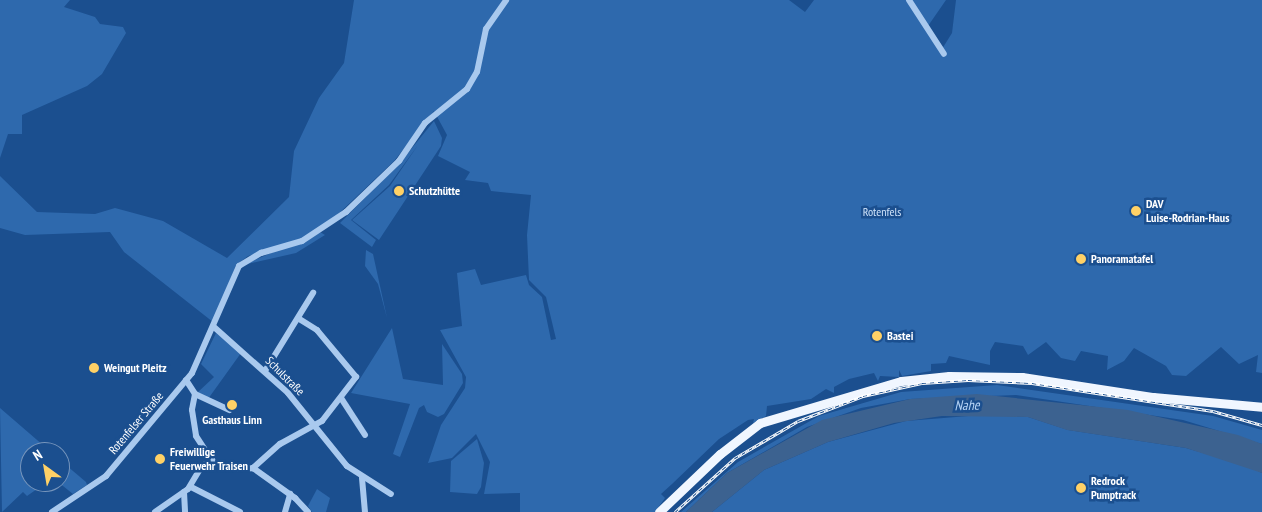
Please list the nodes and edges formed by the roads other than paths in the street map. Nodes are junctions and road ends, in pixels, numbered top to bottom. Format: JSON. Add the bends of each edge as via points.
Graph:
{"nodes":[{"id":1,"x":506,"y":0,"type":"edge"},
{"id":2,"x":909,"y":0,"type":"edge"},
{"id":3,"x":944,"y":54,"type":"dead end"},
{"id":4,"x":313,"y":293,"type":"dead end"},
{"id":5,"x":298,"y":318,"type":"junction"},
{"id":6,"x":214,"y":327,"type":"junction"},
{"id":7,"x":265,"y":371,"type":"junction"},
{"id":8,"x":186,"y":380,"type":"junction"},
{"id":9,"x":195,"y":394,"type":"junction"},
{"id":10,"x":341,"y":398,"type":"junction"},
{"id":11,"x":1258,"y":406,"type":"edge"},
{"id":12,"x":229,"y":410,"type":"dead end"},
{"id":13,"x":314,"y":426,"type":"junction"},
{"id":14,"x":365,"y":435,"type":"dead end"},
{"id":15,"x":212,"y":460,"type":"junction"},
{"id":16,"x":253,"y":468,"type":"junction"},
{"id":17,"x":362,"y":478,"type":"junction"},
{"id":18,"x":191,"y":487,"type":"junction"},
{"id":19,"x":184,"y":492,"type":"junction"},
{"id":20,"x":290,"y":494,"type":"junction"},
{"id":21,"x":391,"y":494,"type":"dead end"},
{"id":22,"x":52,"y":512,"type":"edge"},
{"id":23,"x":154,"y":512,"type":"edge"},
{"id":24,"x":185,"y":512,"type":"edge"},
{"id":25,"x":240,"y":512,"type":"edge"},
{"id":26,"x":285,"y":512,"type":"edge"},
{"id":27,"x":308,"y":512,"type":"edge"},
{"id":28,"x":365,"y":512,"type":"edge"},
{"id":29,"x":659,"y":512,"type":"edge"}],
"edges":[{"from":1,"to":6,"type":"street","name":"Rotenfelser Straße","via":[[484,33],[476,72],[467,88],[425,123],[399,161],[346,212],[302,241],[261,253],[239,266]]},
{"from":2,"to":3,"type":"street"},
{"from":4,"to":5,"type":"street"},
{"from":5,"to":7,"type":"street"},
{"from":5,"to":10,"type":"street","via":[[317,330],[356,377]]},
{"from":6,"to":7,"type":"street","name":"Schulstraße"},
{"from":6,"to":8,"type":"street","name":"Rotenfelser Straße"},
{"from":7,"to":13,"type":"street","name":"Schulstraße","via":[[288,393]]},
{"from":8,"to":9,"type":"street"},
{"from":8,"to":22,"type":"street","name":"Rotenfelser Straße","via":[[106,476]]},
{"from":9,"to":12,"type":"street"},
{"from":9,"to":15,"type":"street","via":[[192,410],[195,433]]},
{"from":10,"to":13,"type":"street"},
{"from":10,"to":14,"type":"street"},
{"from":11,"to":29,"type":"main road","via":[[1153,397],[1022,377],[948,376],[901,381],[760,423],[720,454]]},
{"from":13,"to":16,"type":"street","via":[[280,444]]},
{"from":13,"to":17,"type":"street","name":"Schulstraße"},
{"from":15,"to":16,"type":"street","via":[[223,467]]},
{"from":15,"to":18,"type":"street","via":[[202,466]]},
{"from":16,"to":20,"type":"street"},
{"from":17,"to":21,"type":"street","name":"Schulstraße"},
{"from":17,"to":28,"type":"street"},
{"from":18,"to":19,"type":"street"},
{"from":18,"to":25,"type":"street"},
{"from":19,"to":23,"type":"street"},
{"from":19,"to":24,"type":"street"},
{"from":20,"to":26,"type":"street"},
{"from":20,"to":27,"type":"street"}]}
